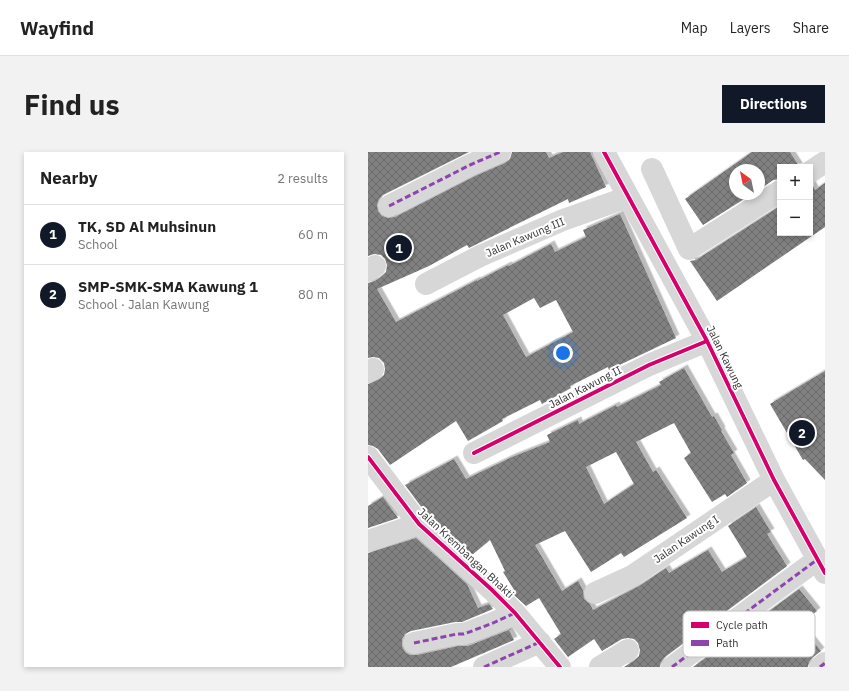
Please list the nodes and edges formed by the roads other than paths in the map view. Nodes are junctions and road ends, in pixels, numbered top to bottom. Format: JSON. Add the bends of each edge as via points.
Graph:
{"nodes":[{"id":1,"x":500,"y":152,"type":"edge"},
{"id":2,"x":604,"y":152,"type":"edge"},
{"id":3,"x":825,"y":162,"type":"edge"},
{"id":4,"x":652,"y":169,"type":"dead end"},
{"id":5,"x":813,"y":170,"type":"edge"},
{"id":6,"x":777,"y":193,"type":"edge"},
{"id":7,"x":628,"y":197,"type":"junction"},
{"id":8,"x":389,"y":206,"type":"dead end"},
{"id":9,"x":426,"y":284,"type":"dead end"},
{"id":10,"x":707,"y":340,"type":"junction"},
{"id":11,"x":474,"y":453,"type":"dead end"},
{"id":12,"x":368,"y":457,"type":"edge"},
{"id":13,"x":774,"y":480,"type":"junction"},
{"id":14,"x":419,"y":524,"type":"junction"},
{"id":15,"x":368,"y":541,"type":"edge"},
{"id":16,"x":821,"y":566,"type":"edge"},
{"id":17,"x":595,"y":594,"type":"dead end"},
{"id":18,"x":755,"y":611,"type":"edge"},
{"id":19,"x":515,"y":613,"type":"junction"},
{"id":20,"x":540,"y":642,"type":"junction"},
{"id":21,"x":414,"y":643,"type":"dead end"},
{"id":22,"x":628,"y":650,"type":"dead end"},
{"id":23,"x":687,"y":657,"type":"edge"},
{"id":24,"x":825,"y":663,"type":"edge"},
{"id":25,"x":484,"y":667,"type":"edge"},
{"id":26,"x":560,"y":667,"type":"edge"},
{"id":27,"x":600,"y":667,"type":"edge"},
{"id":28,"x":672,"y":667,"type":"edge"},
{"id":29,"x":820,"y":667,"type":"edge"}],
"edges":[{"from":1,"to":8,"type":"street"},
{"from":2,"to":7,"type":"street","name":"Jalan Kawung"},
{"from":3,"to":5,"type":"street"},
{"from":4,"to":6,"type":"street","via":[[689,249]]},
{"from":7,"to":9,"type":"street","name":"Jalan Kawung III","via":[[563,220],[480,256]]},
{"from":7,"to":10,"type":"street","name":"Jalan Kawung"},
{"from":10,"to":11,"type":"street","name":"Jalan Kawung II","via":[[649,365]]},
{"from":10,"to":13,"type":"street","name":"Jalan Kawung"},
{"from":12,"to":14,"type":"street","name":"Jalan Krembangan Bhakti"},
{"from":13,"to":16,"type":"street","name":"Jalan Kawung"},
{"from":13,"to":17,"type":"street","name":"Jalan Kawung I","via":[[632,576]]},
{"from":14,"to":15,"type":"street"},
{"from":14,"to":19,"type":"street","name":"Jalan Krembangan Bhakti"},
{"from":16,"to":18,"type":"street"},
{"from":19,"to":20,"type":"street","name":"Jalan Krembangan Bhakti"},
{"from":19,"to":21,"type":"street","via":[[464,634]]},
{"from":20,"to":25,"type":"street"},
{"from":20,"to":26,"type":"street","name":"Jalan Krembangan Bhakti"},
{"from":22,"to":27,"type":"street"},
{"from":23,"to":28,"type":"street"},
{"from":24,"to":29,"type":"street"}]}
